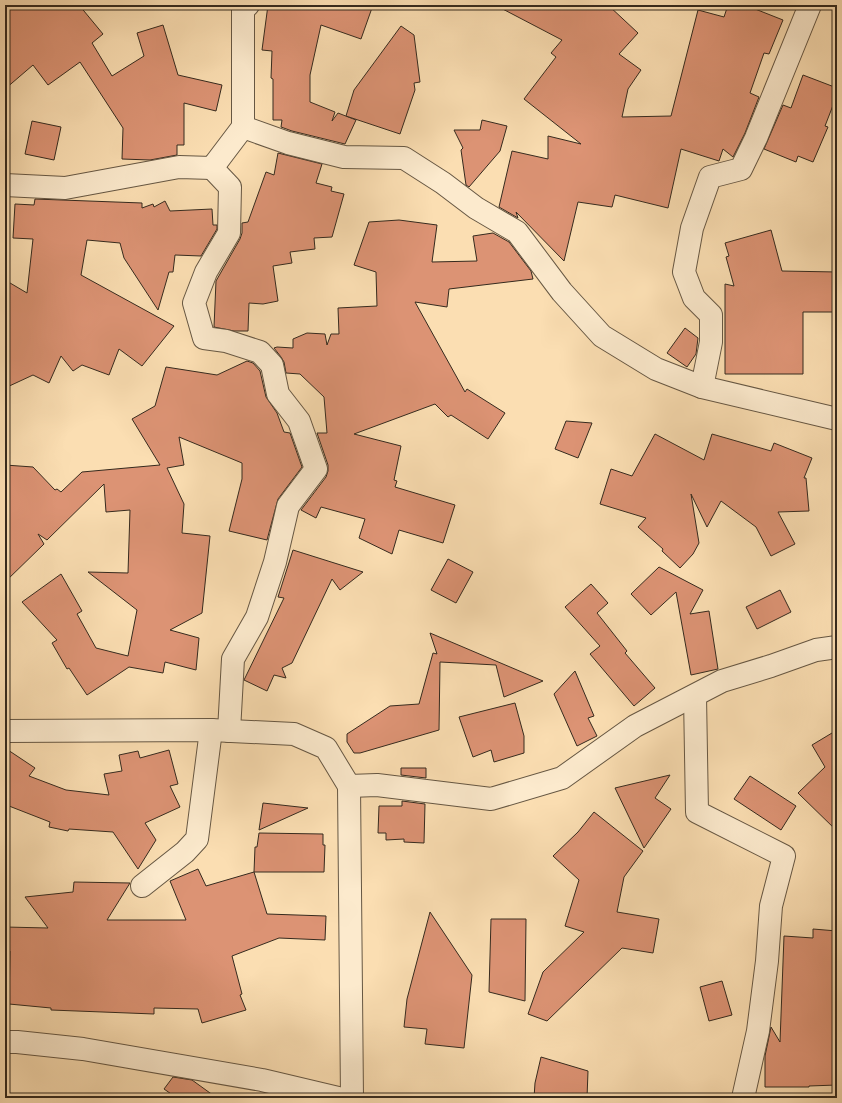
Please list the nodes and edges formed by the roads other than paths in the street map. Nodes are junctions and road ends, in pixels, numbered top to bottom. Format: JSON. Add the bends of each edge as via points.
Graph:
{"nodes":[{"id":1,"x":248,"y":5,"type":"edge"},
{"id":2,"x":810,"y":5,"type":"edge"},
{"id":3,"x":243,"y":126,"type":"junction"},
{"id":4,"x":212,"y":168,"type":"junction"},
{"id":5,"x":5,"y":185,"type":"edge"},
{"id":6,"x":702,"y":387,"type":"junction"},
{"id":7,"x":837,"y":419,"type":"edge"},
{"id":8,"x":837,"y":646,"type":"edge"},
{"id":9,"x":695,"y":696,"type":"junction"},
{"id":10,"x":5,"y":730,"type":"edge"},
{"id":11,"x":220,"y":730,"type":"junction"},
{"id":12,"x":349,"y":786,"type":"junction"},
{"id":13,"x":142,"y":886,"type":"dead end"},
{"id":14,"x":5,"y":1042,"type":"edge"},
{"id":15,"x":338,"y":1098,"type":"edge"},
{"id":16,"x":352,"y":1098,"type":"edge"},
{"id":17,"x":743,"y":1098,"type":"edge"}],
"edges":[{"from":1,"to":3,"type":"street","via":[[243,10]]},
{"from":2,"to":6,"type":"street","via":[[741,169],[710,177],[692,228],[684,272],[694,298],[710,315],[711,342]]},
{"from":3,"to":4,"type":"street"},
{"from":3,"to":6,"type":"street","via":[[288,143],[344,157],[404,158],[476,208],[517,232],[562,292],[602,336],[656,369]]},
{"from":4,"to":5,"type":"street","via":[[179,167],[65,188]]},
{"from":4,"to":11,"type":"street","via":[[230,187],[229,233],[206,272],[194,303],[204,338],[226,341],[260,352],[272,365],[278,394],[299,421],[316,469],[288,506],[275,562],[257,618],[233,659]]},
{"from":6,"to":7,"type":"street"},
{"from":8,"to":9,"type":"street","via":[[816,650],[722,681]]},
{"from":9,"to":12,"type":"street","via":[[635,726],[562,778],[491,799],[377,785]]},
{"from":9,"to":17,"type":"street","via":[[697,812],[784,856],[771,906],[758,1031]]},
{"from":10,"to":11,"type":"street"},
{"from":11,"to":12,"type":"street","via":[[294,734],[326,748]]},
{"from":11,"to":13,"type":"street","via":[[197,839],[185,852]]},
{"from":12,"to":16,"type":"street"},
{"from":14,"to":15,"type":"street","via":[[83,1048],[262,1080]]}]}
